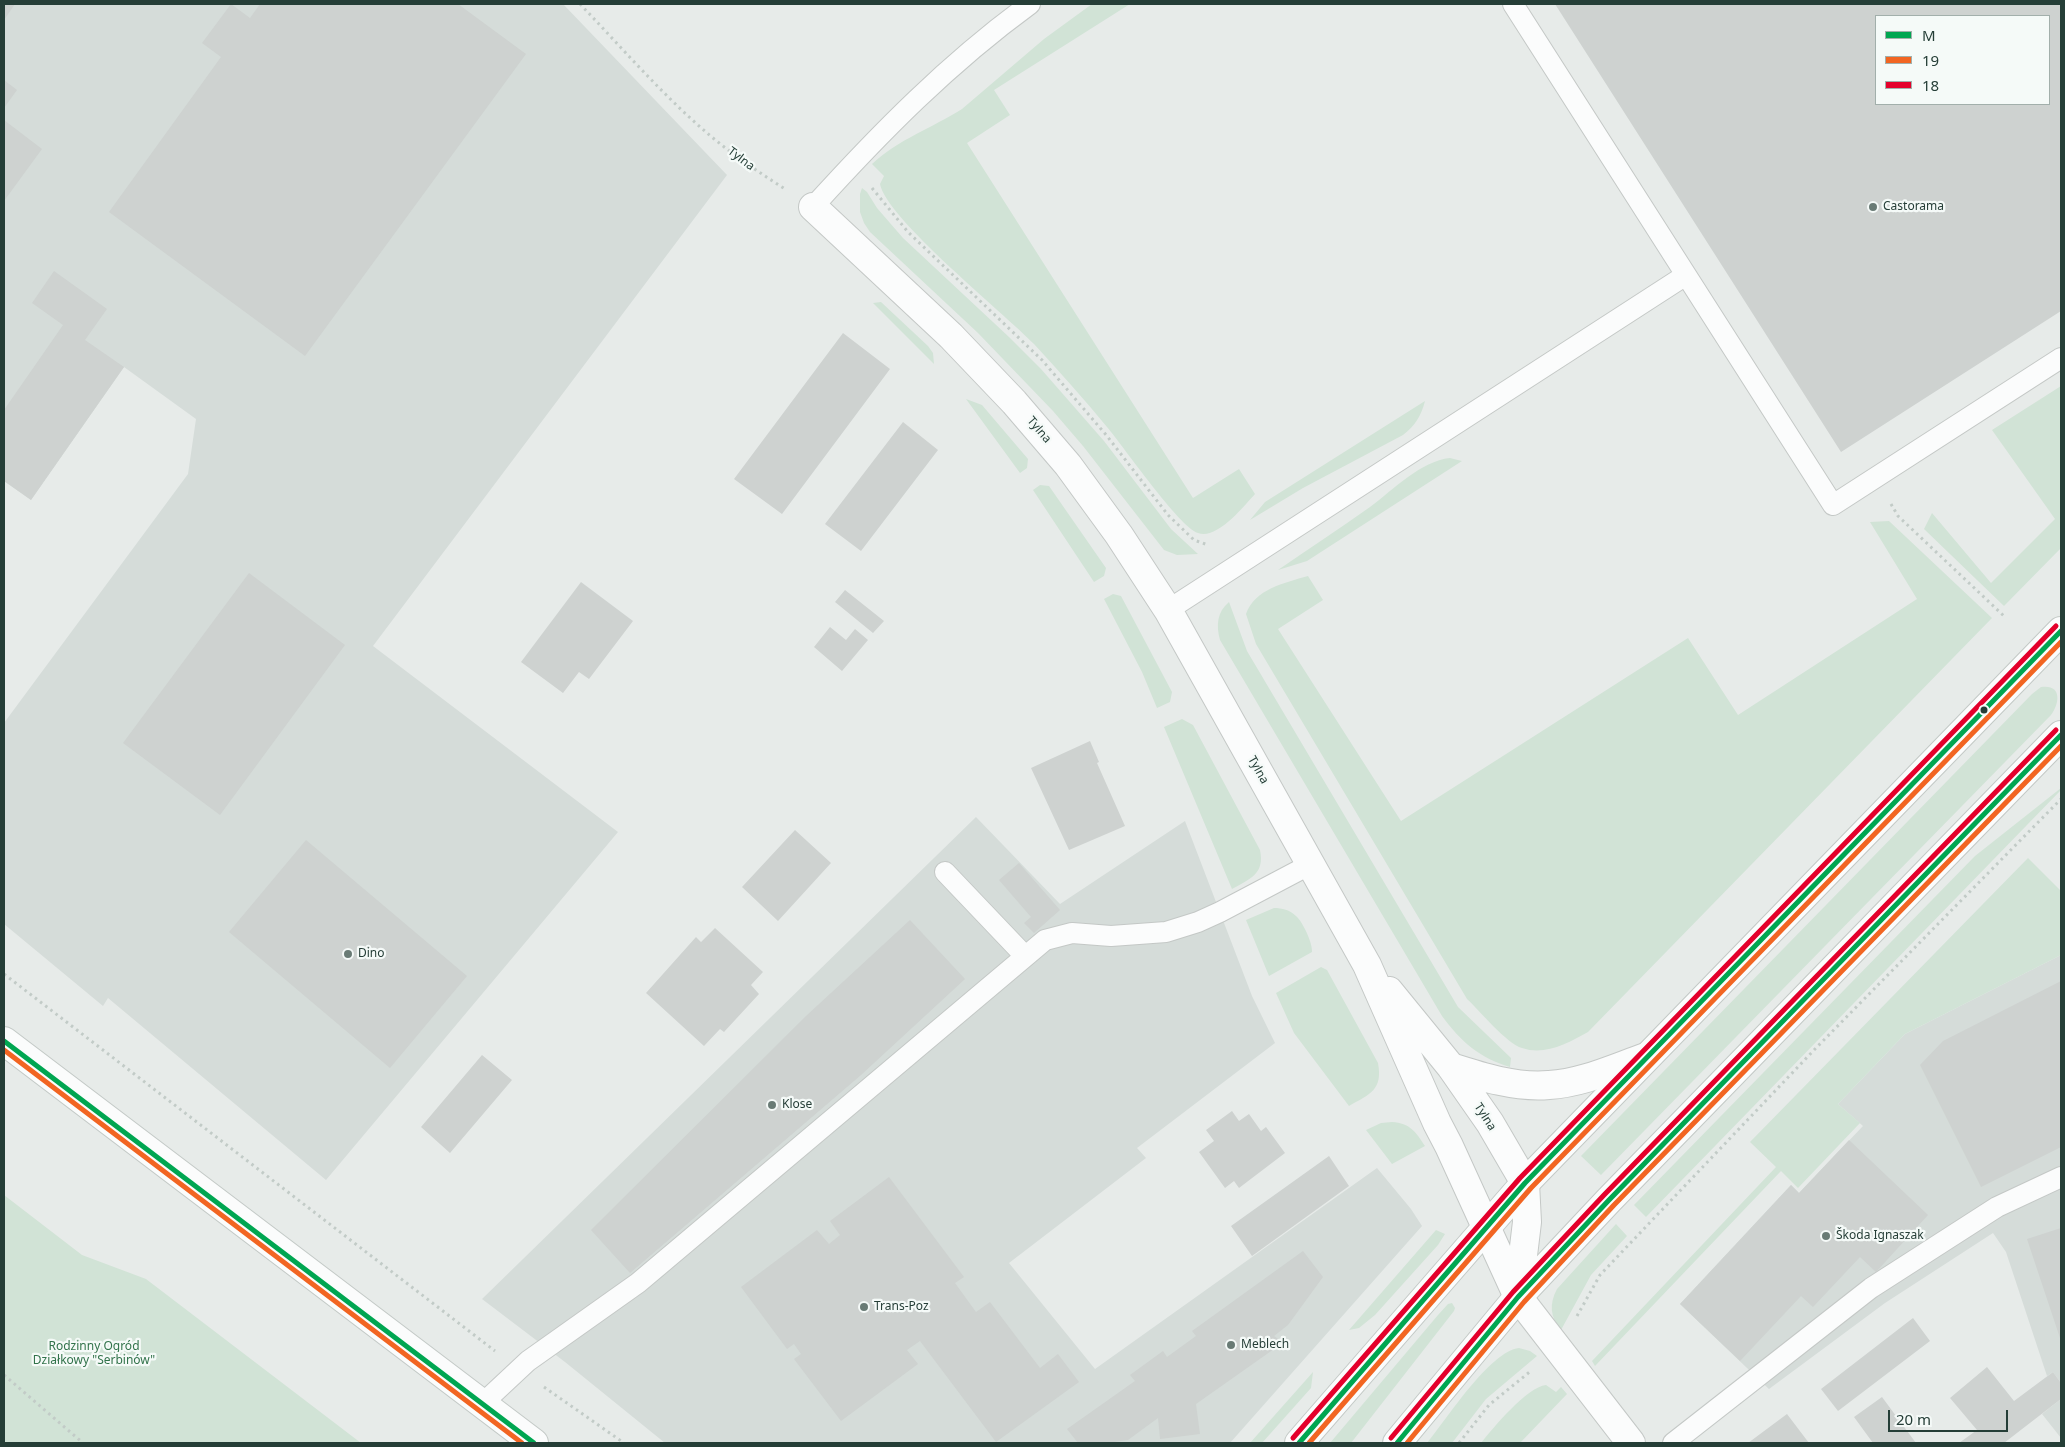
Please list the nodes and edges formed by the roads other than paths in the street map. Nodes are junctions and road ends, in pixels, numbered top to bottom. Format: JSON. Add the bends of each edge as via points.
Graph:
{"nodes":[{"id":1,"x":1030,"y":4,"type":"edge"},
{"id":2,"x":1513,"y":4,"type":"edge"},
{"id":3,"x":813,"y":207,"type":"joint"},
{"id":4,"x":1686,"y":275,"type":"junction"},
{"id":5,"x":2061,"y":358,"type":"edge"},
{"id":6,"x":1168,"y":610,"type":"junction"},
{"id":7,"x":2061,"y":632,"type":"edge"},
{"id":8,"x":2061,"y":735,"type":"edge"},
{"id":9,"x":1311,"y":864,"type":"junction"},
{"id":10,"x":945,"y":872,"type":"dead end"},
{"id":11,"x":1025,"y":956,"type":"junction"},
{"id":12,"x":1367,"y":965,"type":"junction"},
{"id":13,"x":4,"y":1041,"type":"edge"},
{"id":14,"x":1646,"y":1057,"type":"junction"},
{"id":15,"x":1451,"y":1067,"type":"junction"},
{"id":16,"x":2061,"y":1177,"type":"edge"},
{"id":17,"x":1525,"y":1183,"type":"junction"},
{"id":18,"x":1486,"y":1226,"type":"junction"},
{"id":19,"x":1518,"y":1297,"type":"junction"},
{"id":20,"x":482,"y":1404,"type":"junction"},
{"id":21,"x":534,"y":1443,"type":"edge"},
{"id":22,"x":1299,"y":1443,"type":"edge"},
{"id":23,"x":1397,"y":1443,"type":"edge"},
{"id":24,"x":1631,"y":1443,"type":"edge"},
{"id":25,"x":1673,"y":1443,"type":"edge"}],
"edges":[{"from":1,"to":3,"type":"lane","via":[[950,68],[894,120]]},
{"from":2,"to":4,"type":"lane"},
{"from":3,"to":6,"type":"street","name":"Tylna","via":[[951,336],[1014,402],[1068,465]]},
{"from":4,"to":5,"type":"lane","via":[[1833,505]]},
{"from":4,"to":6,"type":"lane"},
{"from":6,"to":9,"type":"street","name":"Tylna"},
{"from":7,"to":14,"type":"street"},
{"from":8,"to":19,"type":"street"},
{"from":9,"to":11,"type":"lane","via":[[1198,922],[1166,932],[1111,936],[1072,933],[1044,940]]},
{"from":9,"to":12,"type":"street","name":"Tylna"},
{"from":10,"to":11,"type":"lane"},
{"from":11,"to":20,"type":"lane","via":[[638,1283],[528,1361]]},
{"from":12,"to":15,"type":"street","name":"Tylna"},
{"from":12,"to":18,"type":"street","name":"Tylna"},
{"from":13,"to":20,"type":"street"},
{"from":14,"to":15,"type":"street","via":[[1586,1078],[1549,1085],[1520,1084]]},
{"from":14,"to":17,"type":"street"},
{"from":15,"to":17,"type":"street","name":"Tylna","via":[[1490,1123]]},
{"from":16,"to":25,"type":"lane","via":[[1997,1207],[1871,1288]]},
{"from":17,"to":18,"type":"street"},
{"from":17,"to":19,"type":"street","name":"Tylna","via":[[1527,1222]]},
{"from":18,"to":19,"type":"street","name":"Tylna"},
{"from":18,"to":22,"type":"street"},
{"from":19,"to":23,"type":"street"},
{"from":19,"to":24,"type":"street","name":"Tylna"},
{"from":20,"to":21,"type":"street"}]}
